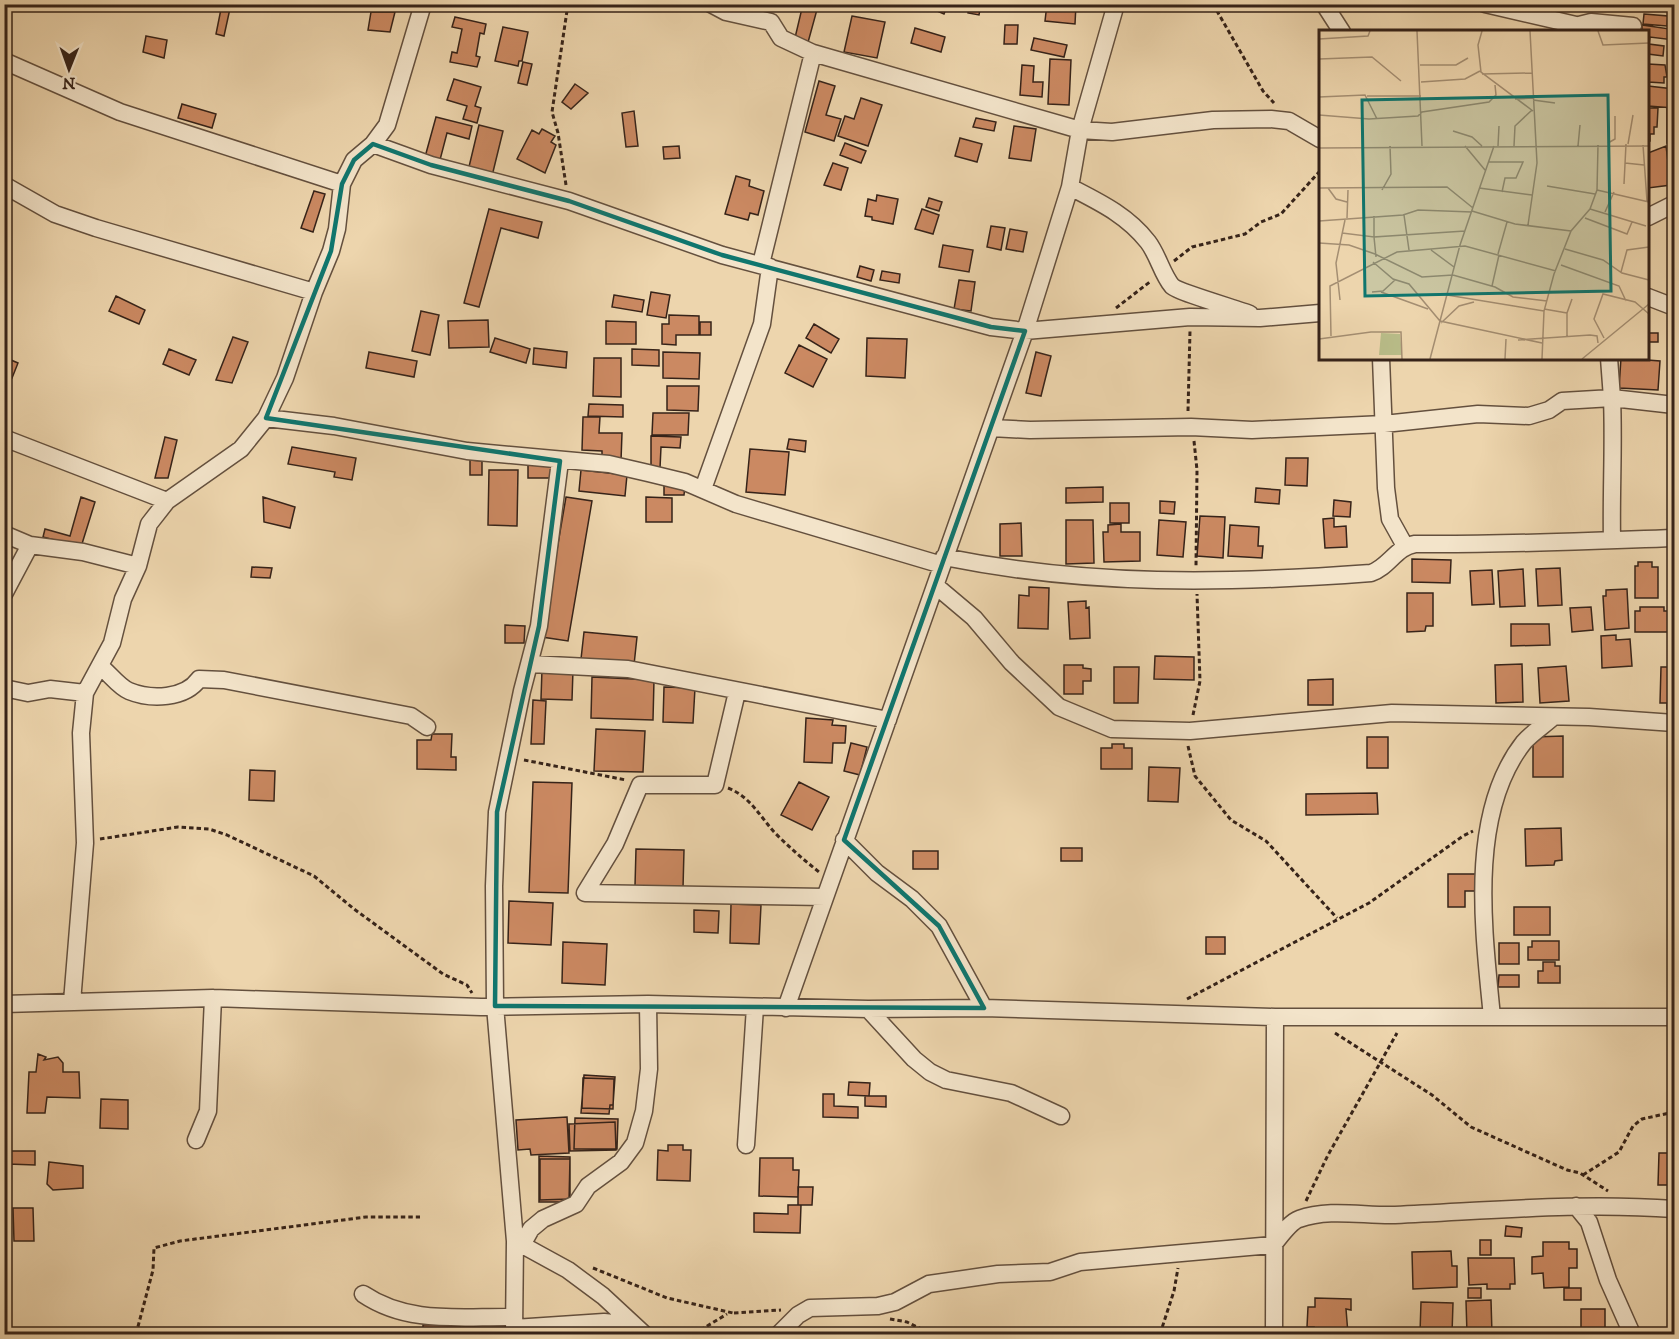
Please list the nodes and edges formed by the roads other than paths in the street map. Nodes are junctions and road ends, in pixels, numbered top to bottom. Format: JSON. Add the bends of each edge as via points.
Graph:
{"nodes":[{"id":1,"x":423,"y":4,"type":"edge"},
{"id":2,"x":711,"y":4,"type":"edge"},
{"id":3,"x":1116,"y":4,"type":"edge"},
{"id":4,"x":1324,"y":4,"type":"edge"},
{"id":5,"x":1485,"y":4,"type":"edge"},
{"id":6,"x":1576,"y":25,"type":"junction"},
{"id":7,"x":1633,"y":26,"type":"dead end"},
{"id":8,"x":1341,"y":30,"type":"edge"},
{"id":9,"x":1562,"y":30,"type":"edge"},
{"id":10,"x":813,"y":53,"type":"junction"},
{"id":11,"x":4,"y":61,"type":"edge"},
{"id":12,"x":1080,"y":130,"type":"junction"},
{"id":13,"x":1319,"y":138,"type":"edge"},
{"id":14,"x":374,"y":144,"type":"junction"},
{"id":15,"x":342,"y":184,"type":"junction"},
{"id":16,"x":4,"y":185,"type":"edge"},
{"id":17,"x":1070,"y":187,"type":"junction"},
{"id":18,"x":1674,"y":204,"type":"edge"},
{"id":19,"x":1649,"y":216,"type":"edge"},
{"id":20,"x":766,"y":266,"type":"junction"},
{"id":21,"x":314,"y":292,"type":"junction"},
{"id":22,"x":1649,"y":298,"type":"edge"},
{"id":23,"x":1674,"y":307,"type":"edge"},
{"id":24,"x":1319,"y":313,"type":"edge"},
{"id":25,"x":1260,"y":318,"type":"junction"},
{"id":26,"x":1025,"y":331,"type":"junction"},
{"id":27,"x":1381,"y":360,"type":"edge"},
{"id":28,"x":1610,"y":360,"type":"edge"},
{"id":29,"x":1612,"y":398,"type":"junction"},
{"id":30,"x":1674,"y":405,"type":"edge"},
{"id":31,"x":266,"y":418,"type":"junction"},
{"id":32,"x":1384,"y":424,"type":"junction"},
{"id":33,"x":991,"y":428,"type":"junction"},
{"id":34,"x":4,"y":438,"type":"edge"},
{"id":35,"x":560,"y":461,"type":"junction"},
{"id":36,"x":703,"y":489,"type":"junction"},
{"id":37,"x":167,"y":501,"type":"junction"},
{"id":38,"x":4,"y":534,"type":"edge"},
{"id":39,"x":1674,"y":538,"type":"edge"},
{"id":40,"x":1612,"y":540,"type":"junction"},
{"id":41,"x":30,"y":545,"type":"junction"},
{"id":42,"x":1405,"y":546,"type":"junction"},
{"id":43,"x":943,"y":561,"type":"junction"},
{"id":44,"x":138,"y":566,"type":"junction"},
{"id":45,"x":936,"y":586,"type":"junction"},
{"id":46,"x":4,"y":594,"type":"edge"},
{"id":47,"x":530,"y":664,"type":"junction"},
{"id":48,"x":100,"y":666,"type":"junction"},
{"id":49,"x":4,"y":688,"type":"edge"},
{"id":50,"x":737,"y":692,"type":"junction"},
{"id":51,"x":85,"y":693,"type":"junction"},
{"id":52,"x":1552,"y":718,"type":"junction"},
{"id":53,"x":888,"y":720,"type":"junction"},
{"id":54,"x":1674,"y":723,"type":"edge"},
{"id":55,"x":427,"y":727,"type":"dead end"},
{"id":56,"x":844,"y":840,"type":"junction"},
{"id":57,"x":825,"y":897,"type":"junction"},
{"id":58,"x":213,"y":998,"type":"junction"},
{"id":59,"x":42,"y":1002,"type":"junction"},
{"id":60,"x":72,"y":1002,"type":"junction"},
{"id":61,"x":4,"y":1004,"type":"edge"},
{"id":62,"x":648,"y":1004,"type":"junction"},
{"id":63,"x":488,"y":1006,"type":"junction"},
{"id":64,"x":755,"y":1007,"type":"junction"},
{"id":65,"x":786,"y":1008,"type":"junction"},
{"id":66,"x":984,"y":1008,"type":"junction"},
{"id":67,"x":868,"y":1009,"type":"junction"},
{"id":68,"x":4,"y":1015,"type":"edge"},
{"id":69,"x":1275,"y":1017,"type":"junction"},
{"id":70,"x":1492,"y":1017,"type":"junction"},
{"id":71,"x":1674,"y":1017,"type":"edge"},
{"id":72,"x":1061,"y":1116,"type":"dead end"},
{"id":73,"x":196,"y":1140,"type":"dead end"},
{"id":74,"x":746,"y":1145,"type":"dead end"},
{"id":75,"x":1576,"y":1206,"type":"junction"},
{"id":76,"x":1674,"y":1209,"type":"edge"},
{"id":77,"x":519,"y":1243,"type":"junction"},
{"id":78,"x":1273,"y":1245,"type":"junction"},
{"id":79,"x":363,"y":1294,"type":"dead end"},
{"id":80,"x":514,"y":1327,"type":"edge"},
{"id":81,"x":638,"y":1330,"type":"edge"},
{"id":82,"x":779,"y":1335,"type":"edge"},
{"id":83,"x":1274,"y":1335,"type":"edge"},
{"id":84,"x":1632,"y":1335,"type":"edge"}],
"edges":[{"from":1,"to":14,"type":"street","via":[[387,125]]},
{"from":2,"to":10,"type":"street","via":[[741,17],[771,22],[781,38]]},
{"from":3,"to":12,"type":"street"},
{"from":4,"to":8,"type":"street"},
{"from":5,"to":6,"type":"street"},
{"from":6,"to":7,"type":"street","via":[[1591,22]]},
{"from":6,"to":9,"type":"street"},
{"from":10,"to":12,"type":"street"},
{"from":10,"to":20,"type":"street"},
{"from":11,"to":15,"type":"street","via":[[120,112]]},
{"from":12,"to":13,"type":"street","via":[[1112,132],[1213,120],[1289,121]]},
{"from":12,"to":17,"type":"street"},
{"from":14,"to":15,"type":"street","via":[[354,160]]},
{"from":14,"to":20,"type":"street","via":[[431,165],[569,201],[722,255]]},
{"from":15,"to":21,"type":"street","via":[[337,229]]},
{"from":16,"to":21,"type":"street","via":[[75,221]]},
{"from":17,"to":25,"type":"street","via":[[1120,213],[1148,242],[1172,285],[1181,292]]},
{"from":17,"to":26,"type":"street"},
{"from":18,"to":19,"type":"street"},
{"from":20,"to":26,"type":"street","via":[[991,327]]},
{"from":20,"to":36,"type":"street","via":[[762,324]]},
{"from":21,"to":31,"type":"street","via":[[285,378]]},
{"from":22,"to":23,"type":"street"},
{"from":24,"to":25,"type":"street"},
{"from":25,"to":26,"type":"street","via":[[1190,317]]},
{"from":26,"to":33,"type":"street"},
{"from":27,"to":32,"type":"street"},
{"from":28,"to":29,"type":"street"},
{"from":29,"to":30,"type":"street"},
{"from":29,"to":32,"type":"street","via":[[1562,401],[1529,416],[1478,414]]},
{"from":29,"to":40,"type":"street"},
{"from":31,"to":35,"type":"street","via":[[334,426],[455,449]]},
{"from":31,"to":37,"type":"street","via":[[241,449]]},
{"from":32,"to":33,"type":"street","via":[[1252,430]]},
{"from":32,"to":42,"type":"street","via":[[1390,519]]},
{"from":33,"to":43,"type":"street"},
{"from":34,"to":37,"type":"street"},
{"from":35,"to":36,"type":"street","via":[[609,464]]},
{"from":35,"to":47,"type":"street","via":[[546,580]]},
{"from":36,"to":43,"type":"street","via":[[736,504]]},
{"from":37,"to":44,"type":"street","via":[[149,524]]},
{"from":38,"to":41,"type":"street"},
{"from":39,"to":40,"type":"street"},
{"from":40,"to":42,"type":"street"},
{"from":41,"to":44,"type":"street","via":[[83,552]]},
{"from":41,"to":46,"type":"street"},
{"from":42,"to":43,"type":"street","via":[[1381,569],[1371,573],[1197,581],[1085,578]]},
{"from":43,"to":45,"type":"street"},
{"from":44,"to":48,"type":"street","via":[[123,599],[112,643]]},
{"from":45,"to":52,"type":"street","via":[[974,618],[1012,663],[1059,707],[1112,729],[1190,731],[1392,713]]},
{"from":45,"to":53,"type":"street"},
{"from":47,"to":50,"type":"street","via":[[628,669]]},
{"from":47,"to":63,"type":"street","via":[[497,812]]},
{"from":48,"to":51,"type":"street"},
{"from":48,"to":55,"type":"street","via":[[128,691],[161,697],[193,688],[200,679],[224,680],[411,716]]},
{"from":49,"to":51,"type":"street","via":[[28,693],[50,689]]},
{"from":50,"to":53,"type":"street"},
{"from":50,"to":57,"type":"street","via":[[715,785],[640,785],[615,844],[585,893]]},
{"from":51,"to":60,"type":"street","via":[[81,733],[85,843]]},
{"from":52,"to":54,"type":"street"},
{"from":52,"to":70,"type":"street","via":[[1525,742],[1505,776],[1488,825],[1483,863]]},
{"from":53,"to":56,"type":"street"},
{"from":56,"to":57,"type":"street"},
{"from":56,"to":66,"type":"street","via":[[939,926]]},
{"from":57,"to":65,"type":"street"},
{"from":58,"to":60,"type":"street"},
{"from":58,"to":63,"type":"street"},
{"from":58,"to":73,"type":"street","via":[[208,1111]]},
{"from":59,"to":60,"type":"street"},
{"from":59,"to":61,"type":"street"},
{"from":59,"to":68,"type":"street"},
{"from":62,"to":63,"type":"street"},
{"from":62,"to":64,"type":"street"},
{"from":62,"to":77,"type":"street","via":[[649,1069],[635,1143],[621,1162],[588,1186],[576,1204],[543,1219]]},
{"from":63,"to":77,"type":"street","via":[[511,1222]]},
{"from":64,"to":65,"type":"street"},
{"from":64,"to":74,"type":"street"},
{"from":65,"to":67,"type":"street"},
{"from":66,"to":67,"type":"street"},
{"from":66,"to":69,"type":"street"},
{"from":67,"to":72,"type":"street","via":[[930,1072],[946,1080],[1011,1093]]},
{"from":69,"to":70,"type":"street"},
{"from":69,"to":78,"type":"street"},
{"from":70,"to":71,"type":"street"},
{"from":75,"to":76,"type":"street"},
{"from":75,"to":78,"type":"street","via":[[1334,1214],[1297,1219]]},
{"from":75,"to":84,"type":"street","via":[[1589,1222]]},
{"from":77,"to":80,"type":"street"},
{"from":77,"to":81,"type":"street","via":[[568,1270],[603,1296]]},
{"from":78,"to":82,"type":"street","via":[[1080,1262],[1050,1272],[998,1274],[929,1284],[895,1302],[867,1307],[810,1308]]},
{"from":78,"to":83,"type":"street"},
{"from":79,"to":80,"type":"street","via":[[380,1305],[408,1314]]},
{"from":80,"to":81,"type":"street","via":[[604,1322]]}]}
